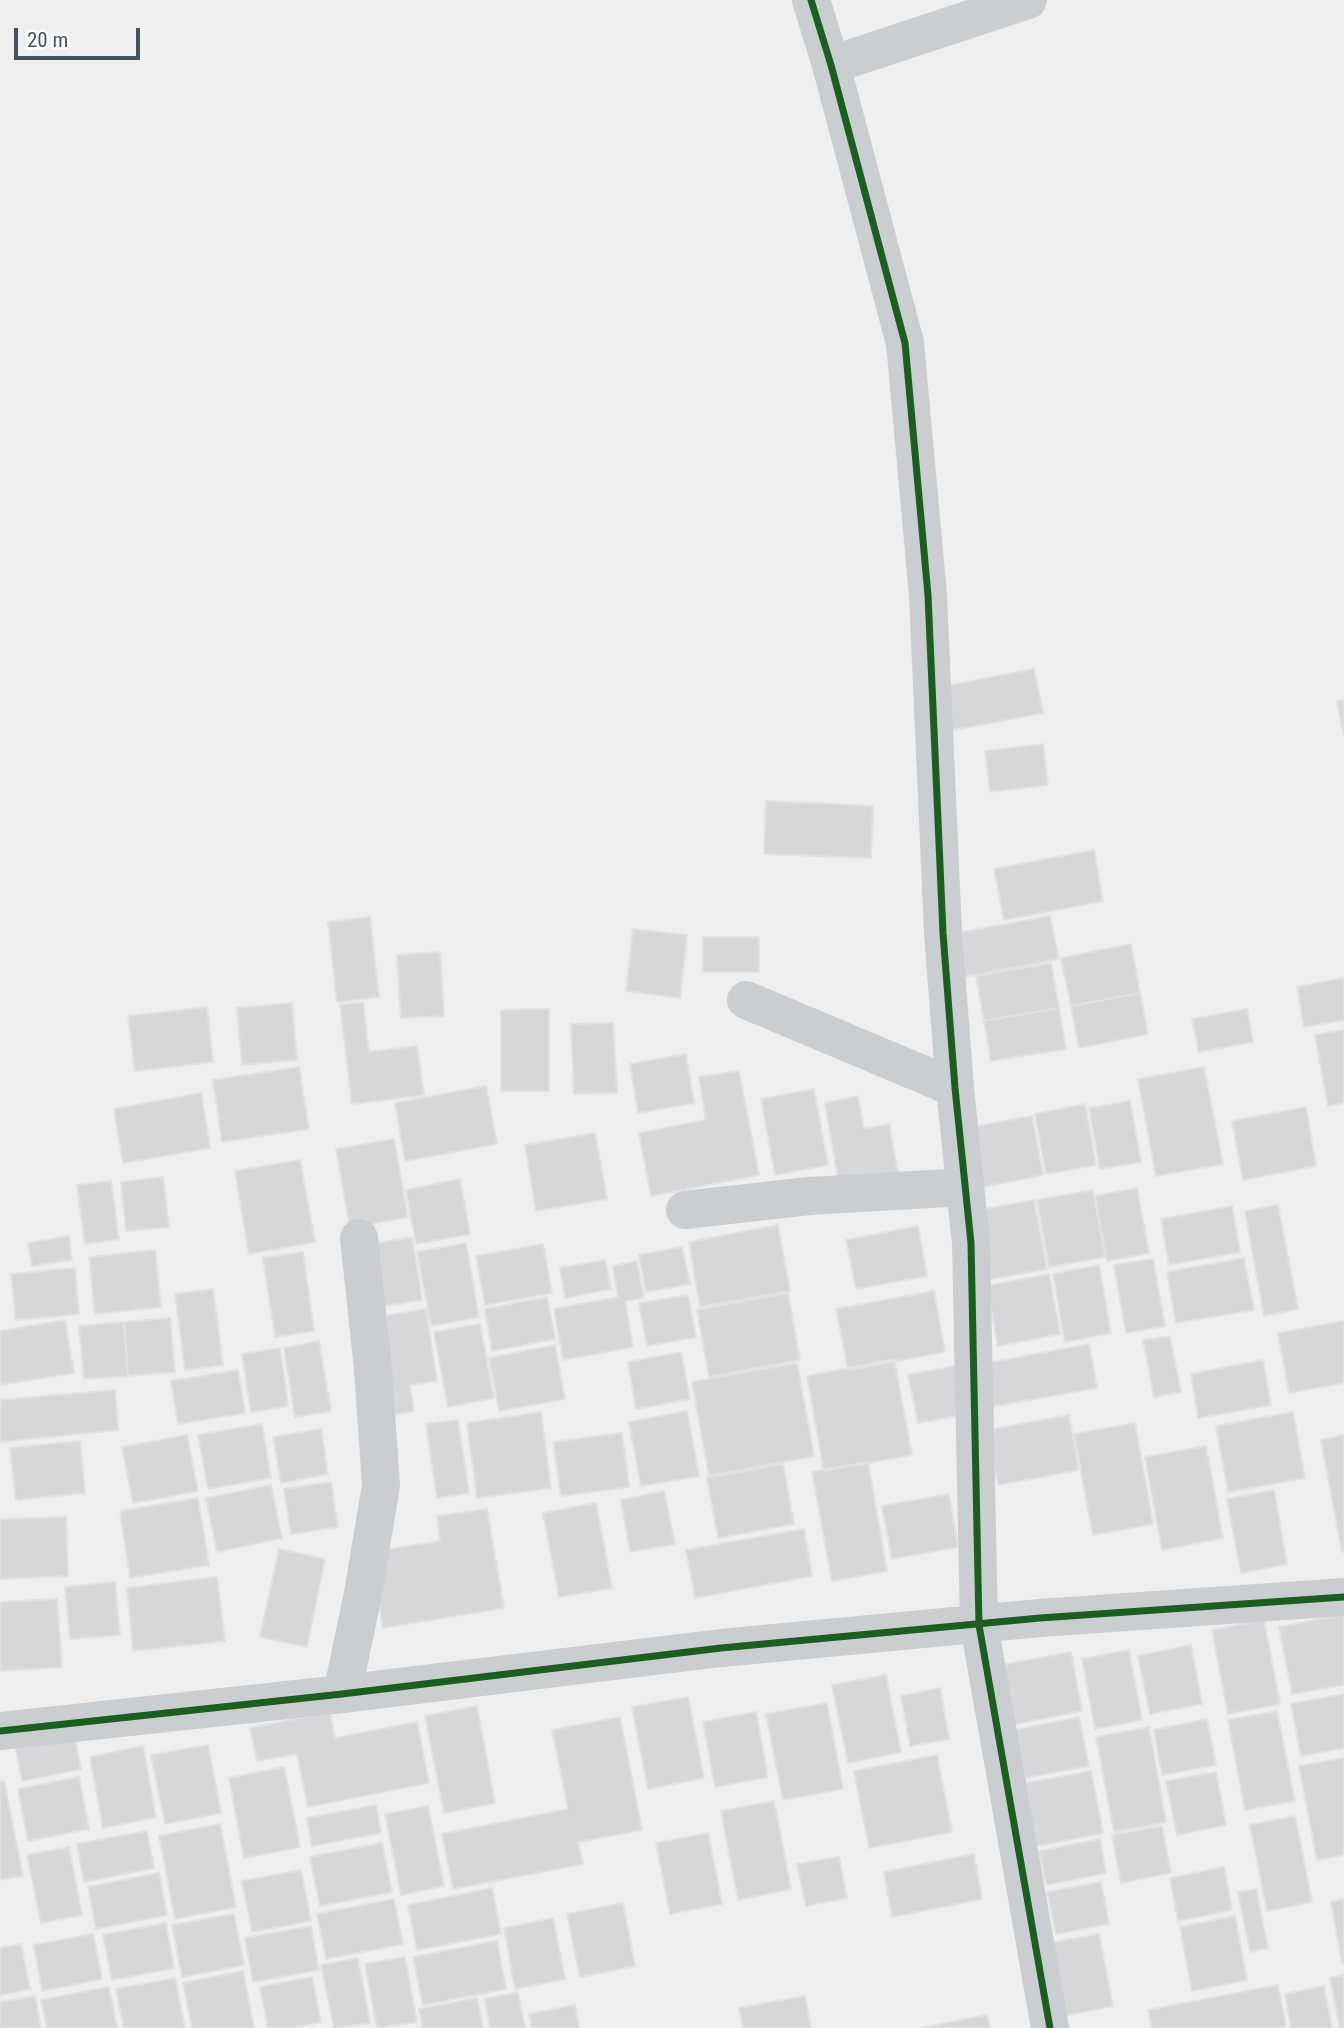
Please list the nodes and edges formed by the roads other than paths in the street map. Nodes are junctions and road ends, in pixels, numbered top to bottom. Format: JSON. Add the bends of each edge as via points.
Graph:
{"nodes":[{"id":1,"x":811,"y":0,"type":"edge"},
{"id":2,"x":1028,"y":0,"type":"edge"},
{"id":3,"x":831,"y":65,"type":"junction"},
{"id":4,"x":746,"y":1000,"type":"dead end"},
{"id":5,"x":955,"y":1088,"type":"junction"},
{"id":6,"x":965,"y":1187,"type":"junction"},
{"id":7,"x":685,"y":1210,"type":"dead end"},
{"id":8,"x":359,"y":1238,"type":"dead end"},
{"id":9,"x":1344,"y":1597,"type":"edge"},
{"id":10,"x":979,"y":1625,"type":"junction"},
{"id":11,"x":342,"y":1693,"type":"junction"},
{"id":12,"x":0,"y":1731,"type":"edge"},
{"id":13,"x":1050,"y":2028,"type":"edge"}],
"edges":[{"from":1,"to":3,"type":"street"},
{"from":2,"to":3,"type":"street"},
{"from":3,"to":5,"type":"street","via":[[905,343],[928,595],[943,933]]},
{"from":4,"to":5,"type":"street"},
{"from":5,"to":6,"type":"street"},
{"from":6,"to":7,"type":"street","via":[[809,1196]]},
{"from":6,"to":10,"type":"street","via":[[971,1242]]},
{"from":8,"to":11,"type":"street","via":[[382,1485]]},
{"from":9,"to":10,"type":"street"},
{"from":10,"to":11,"type":"street","via":[[721,1648]]},
{"from":10,"to":13,"type":"street"},
{"from":11,"to":12,"type":"street"}]}
